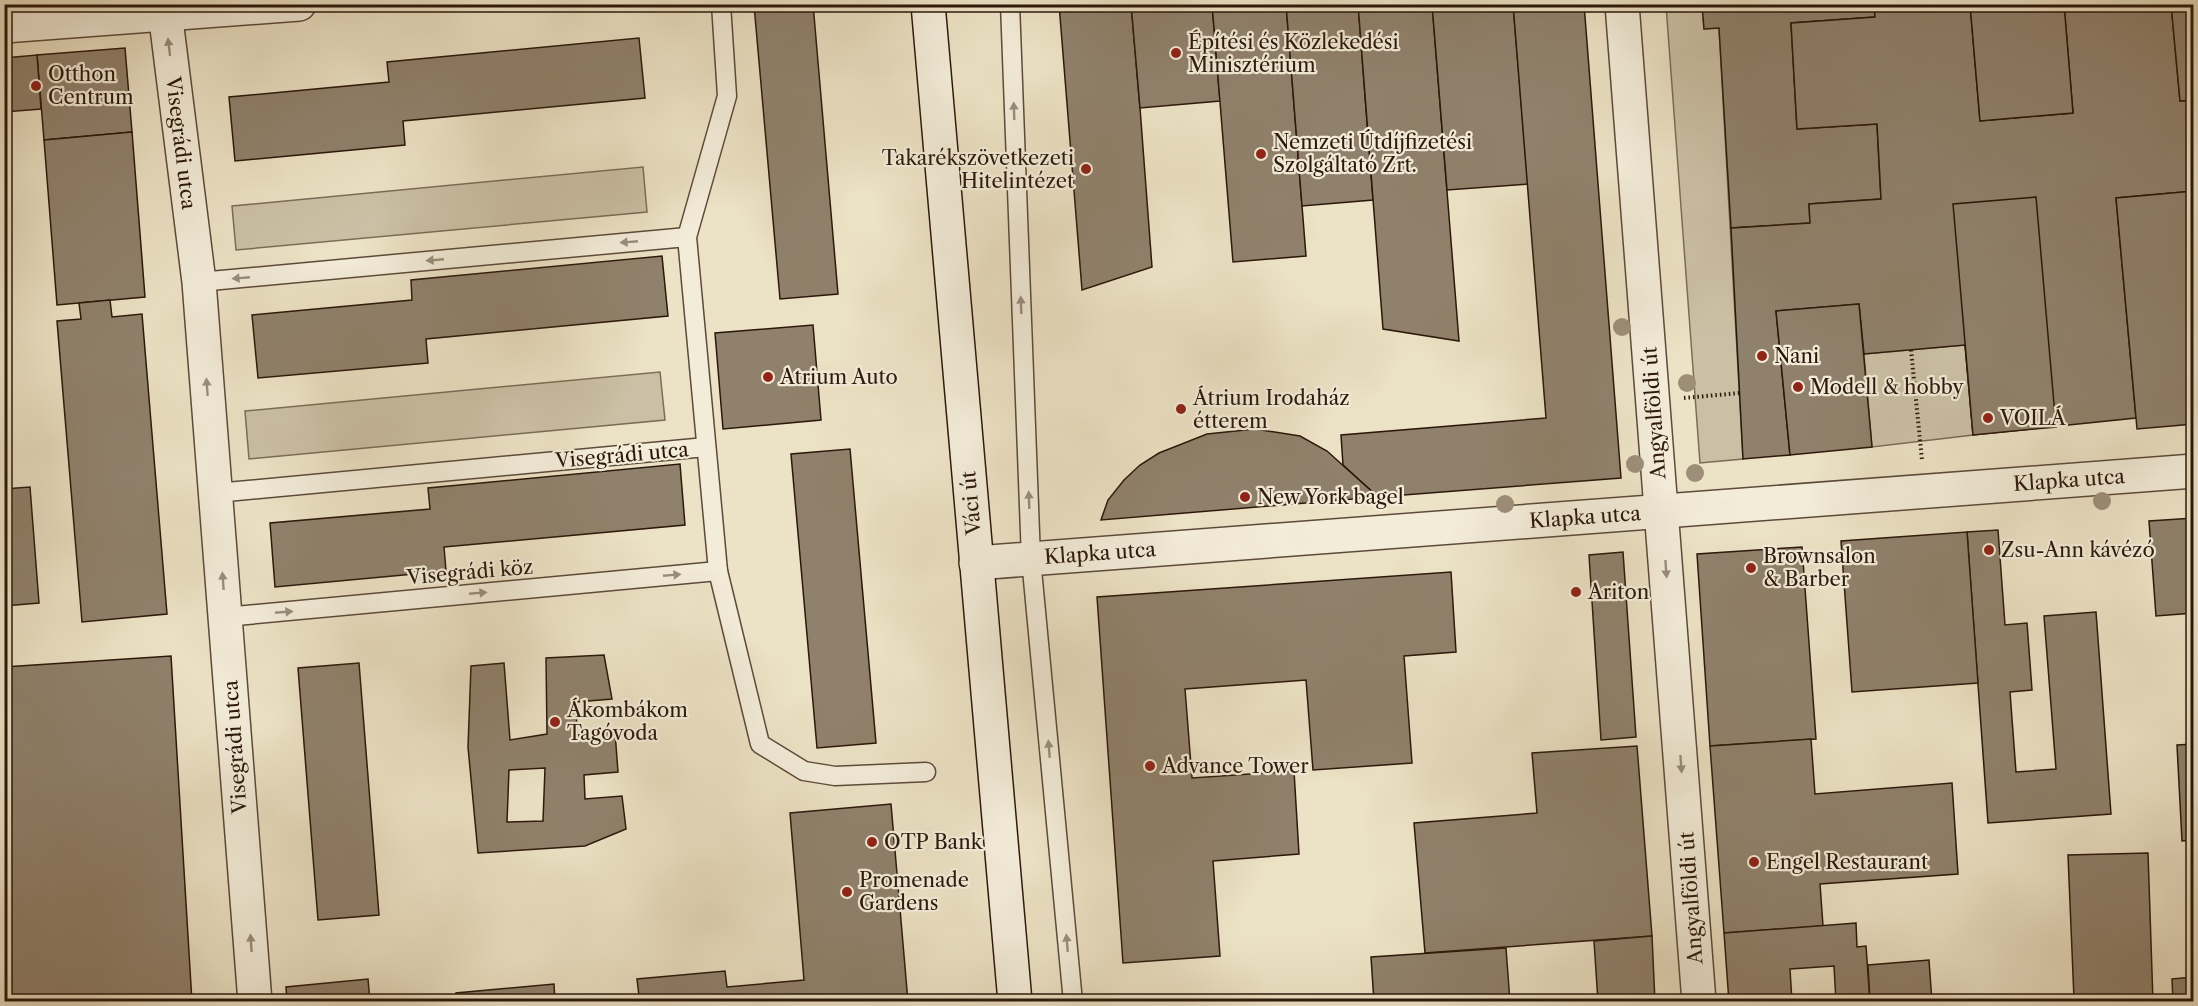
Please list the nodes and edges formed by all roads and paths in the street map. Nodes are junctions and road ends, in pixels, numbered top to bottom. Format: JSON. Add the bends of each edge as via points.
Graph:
{"nodes":[{"id":1,"x":299,"y":4,"type":"edge"},
{"id":2,"x":721,"y":4,"type":"edge"},
{"id":3,"x":928,"y":4,"type":"edge"},
{"id":4,"x":1010,"y":4,"type":"edge"},
{"id":5,"x":1622,"y":4,"type":"edge"},
{"id":6,"x":164,"y":9,"type":"edge"},
{"id":7,"x":4,"y":26,"type":"edge"},
{"id":8,"x":687,"y":237,"type":"junction"},
{"id":9,"x":199,"y":282,"type":"junction"},
{"id":10,"x":1911,"y":350,"type":"dead end"},
{"id":11,"x":1740,"y":393,"type":"dead end"},
{"id":12,"x":1681,"y":399,"type":"dead end"},
{"id":13,"x":706,"y":447,"type":"junction"},
{"id":14,"x":2193,"y":471,"type":"edge"},
{"id":15,"x":1925,"y":491,"type":"junction"},
{"id":16,"x":216,"y":493,"type":"junction"},
{"id":17,"x":1662,"y":511,"type":"junction"},
{"id":18,"x":1031,"y":559,"type":"junction"},
{"id":19,"x":976,"y":563,"type":"junction"},
{"id":20,"x":718,"y":571,"type":"junction"},
{"id":21,"x":225,"y":617,"type":"junction"},
{"id":22,"x":926,"y":772,"type":"dead end"},
{"id":23,"x":255,"y":1002,"type":"edge"},
{"id":24,"x":1015,"y":1002,"type":"edge"},
{"id":25,"x":1073,"y":1002,"type":"edge"},
{"id":26,"x":1699,"y":1002,"type":"edge"}],
"edges":[{"from":1,"to":6,"type":"street"},
{"from":2,"to":8,"type":"lane","via":[[727,96]]},
{"from":3,"to":19,"type":"street","name":"Váci út"},
{"from":18,"to":4,"type":"lane","one_way":true},
{"from":5,"to":17,"type":"street","name":"Angyalföldi út"},
{"from":6,"to":7,"type":"street"},
{"from":9,"to":6,"type":"street","name":"Visegrádi utca","one_way":true},
{"from":8,"to":9,"type":"lane","one_way":true},
{"from":8,"to":13,"type":"lane"},
{"from":16,"to":9,"type":"street","name":"Visegrádi utca","one_way":true},
{"from":10,"to":15,"type":"path"},
{"from":11,"to":12,"type":"path"},
{"from":13,"to":16,"type":"lane","name":"Visegrádi utca"},
{"from":13,"to":20,"type":"lane"},
{"from":14,"to":15,"type":"street","name":"Klapka utca"},
{"from":15,"to":17,"type":"street","name":"Klapka utca"},
{"from":21,"to":16,"type":"street","name":"Visegrádi utca","one_way":true},
{"from":17,"to":18,"type":"street","name":"Klapka utca"},
{"from":17,"to":26,"type":"street","name":"Angyalföldi út","one_way":true},
{"from":18,"to":19,"type":"street","name":"Klapka utca"},
{"from":25,"to":18,"type":"lane","one_way":true},
{"from":19,"to":24,"type":"street","name":"Váci út"},
{"from":21,"to":20,"type":"lane","name":"Visegrádi köz","one_way":true,"via":[[530,594]]},
{"from":20,"to":22,"type":"lane","via":[[760,744],[804,771],[825,775]]},
{"from":23,"to":21,"type":"street","name":"Visegrádi utca","one_way":true}]}
